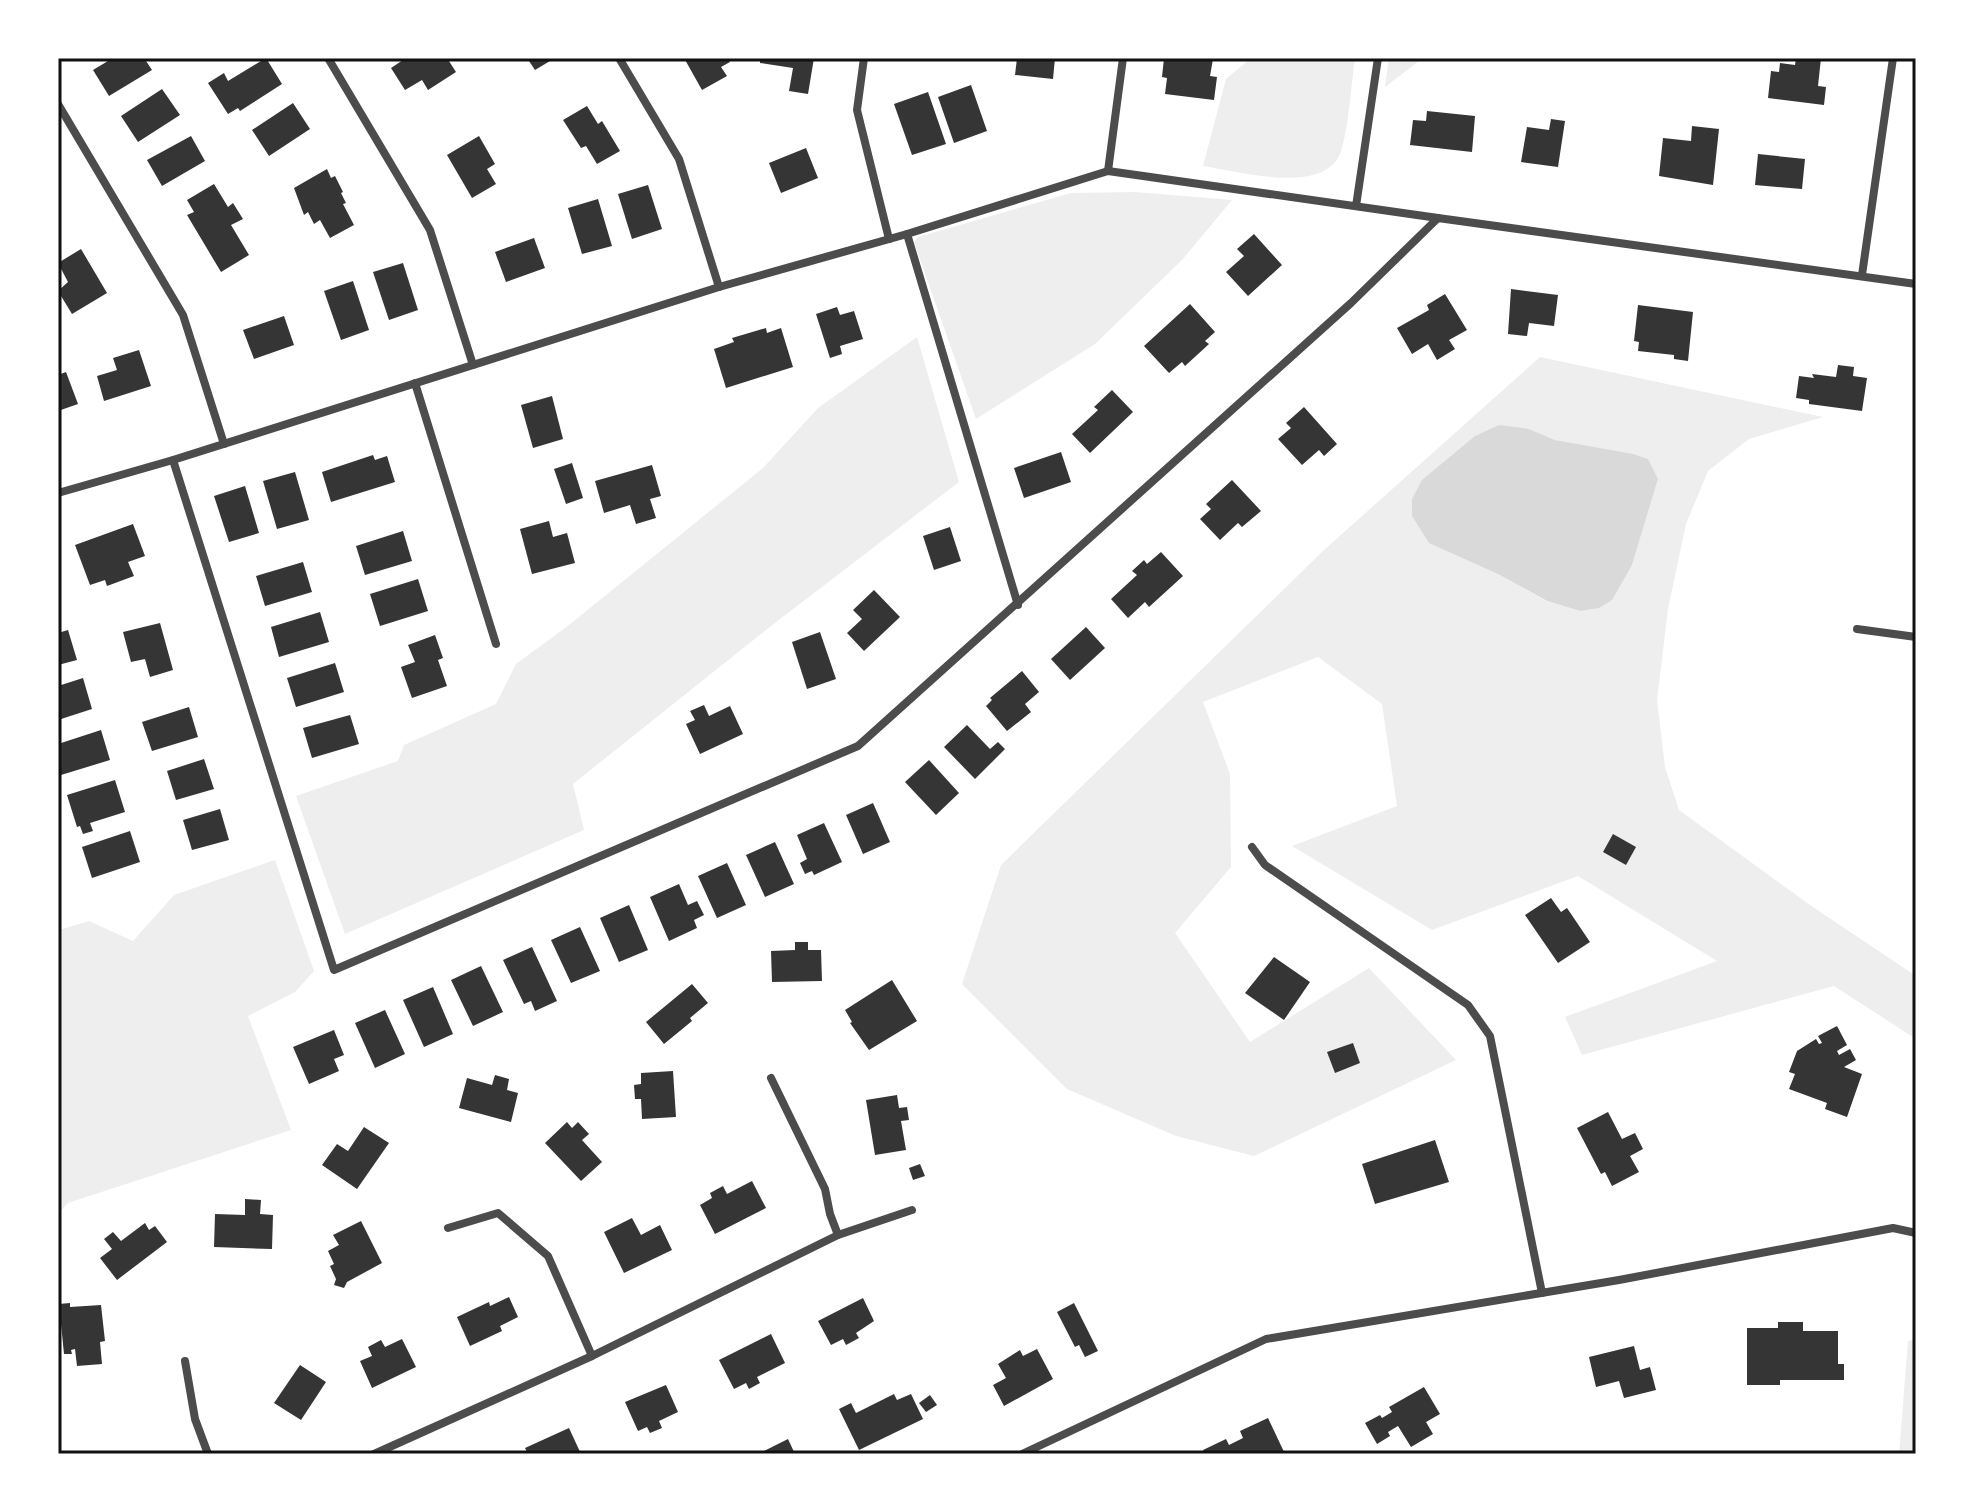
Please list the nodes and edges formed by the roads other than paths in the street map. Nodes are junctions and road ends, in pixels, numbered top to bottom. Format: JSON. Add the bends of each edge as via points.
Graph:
{"nodes":[{"id":1,"x":328,"y":58,"type":"edge"},
{"id":2,"x":619,"y":58,"type":"edge"},
{"id":3,"x":864,"y":58,"type":"edge"},
{"id":4,"x":1123,"y":58,"type":"edge"},
{"id":5,"x":1378,"y":58,"type":"edge"},
{"id":6,"x":1893,"y":58,"type":"edge"},
{"id":7,"x":58,"y":104,"type":"edge"},
{"id":8,"x":1108,"y":171,"type":"junction"},
{"id":9,"x":1356,"y":206,"type":"junction"},
{"id":10,"x":1438,"y":218,"type":"junction"},
{"id":11,"x":907,"y":234,"type":"junction"},
{"id":12,"x":889,"y":239,"type":"junction"},
{"id":13,"x":1862,"y":275,"type":"junction"},
{"id":14,"x":1916,"y":284,"type":"edge"},
{"id":15,"x":719,"y":287,"type":"junction"},
{"id":16,"x":473,"y":365,"type":"junction"},
{"id":17,"x":415,"y":383,"type":"junction"},
{"id":18,"x":224,"y":444,"type":"junction"},
{"id":19,"x":173,"y":460,"type":"junction"},
{"id":20,"x":58,"y":493,"type":"edge"},
{"id":21,"x":1018,"y":605,"type":"junction"},
{"id":22,"x":1857,"y":629,"type":"dead end"},
{"id":23,"x":1916,"y":637,"type":"edge"},
{"id":24,"x":496,"y":644,"type":"dead end"},
{"id":25,"x":1252,"y":847,"type":"dead end"},
{"id":26,"x":771,"y":1078,"type":"dead end"},
{"id":27,"x":912,"y":1210,"type":"dead end"},
{"id":28,"x":448,"y":1228,"type":"dead end"},
{"id":29,"x":1916,"y":1233,"type":"edge"},
{"id":30,"x":838,"y":1235,"type":"junction"},
{"id":31,"x":1542,"y":1293,"type":"junction"},
{"id":32,"x":592,"y":1356,"type":"junction"},
{"id":33,"x":185,"y":1361,"type":"dead end"},
{"id":34,"x":208,"y":1454,"type":"edge"},
{"id":35,"x":374,"y":1454,"type":"edge"},
{"id":36,"x":1022,"y":1454,"type":"edge"}],
"edges":[{"from":1,"to":16,"type":"street","via":[[430,230]]},
{"from":2,"to":15,"type":"street","via":[[679,159]]},
{"from":3,"to":12,"type":"street","via":[[857,110]]},
{"from":4,"to":8,"type":"street"},
{"from":5,"to":9,"type":"street"},
{"from":6,"to":13,"type":"street"},
{"from":7,"to":18,"type":"street","via":[[183,315]]},
{"from":8,"to":9,"type":"street"},
{"from":8,"to":11,"type":"street"},
{"from":9,"to":10,"type":"street"},
{"from":10,"to":13,"type":"street"},
{"from":10,"to":21,"type":"street"},
{"from":11,"to":12,"type":"street"},
{"from":11,"to":21,"type":"street"},
{"from":12,"to":15,"type":"street"},
{"from":13,"to":14,"type":"street"},
{"from":15,"to":16,"type":"street"},
{"from":16,"to":17,"type":"street"},
{"from":17,"to":18,"type":"street"},
{"from":17,"to":24,"type":"street"},
{"from":18,"to":19,"type":"street"},
{"from":19,"to":20,"type":"street"},
{"from":19,"to":21,"type":"street","via":[[334,970],[858,746]]},
{"from":22,"to":23,"type":"street"},
{"from":25,"to":31,"type":"street","via":[[1265,865],[1468,1005],[1490,1036]]},
{"from":26,"to":30,"type":"street","via":[[825,1189]]},
{"from":27,"to":30,"type":"street"},
{"from":28,"to":32,"type":"street","via":[[498,1213],[548,1256]]},
{"from":29,"to":31,"type":"street","via":[[1893,1228]]},
{"from":30,"to":32,"type":"street"},
{"from":31,"to":36,"type":"street","via":[[1266,1339]]},
{"from":32,"to":35,"type":"street"},
{"from":33,"to":34,"type":"street","via":[[195,1419]]}]}
